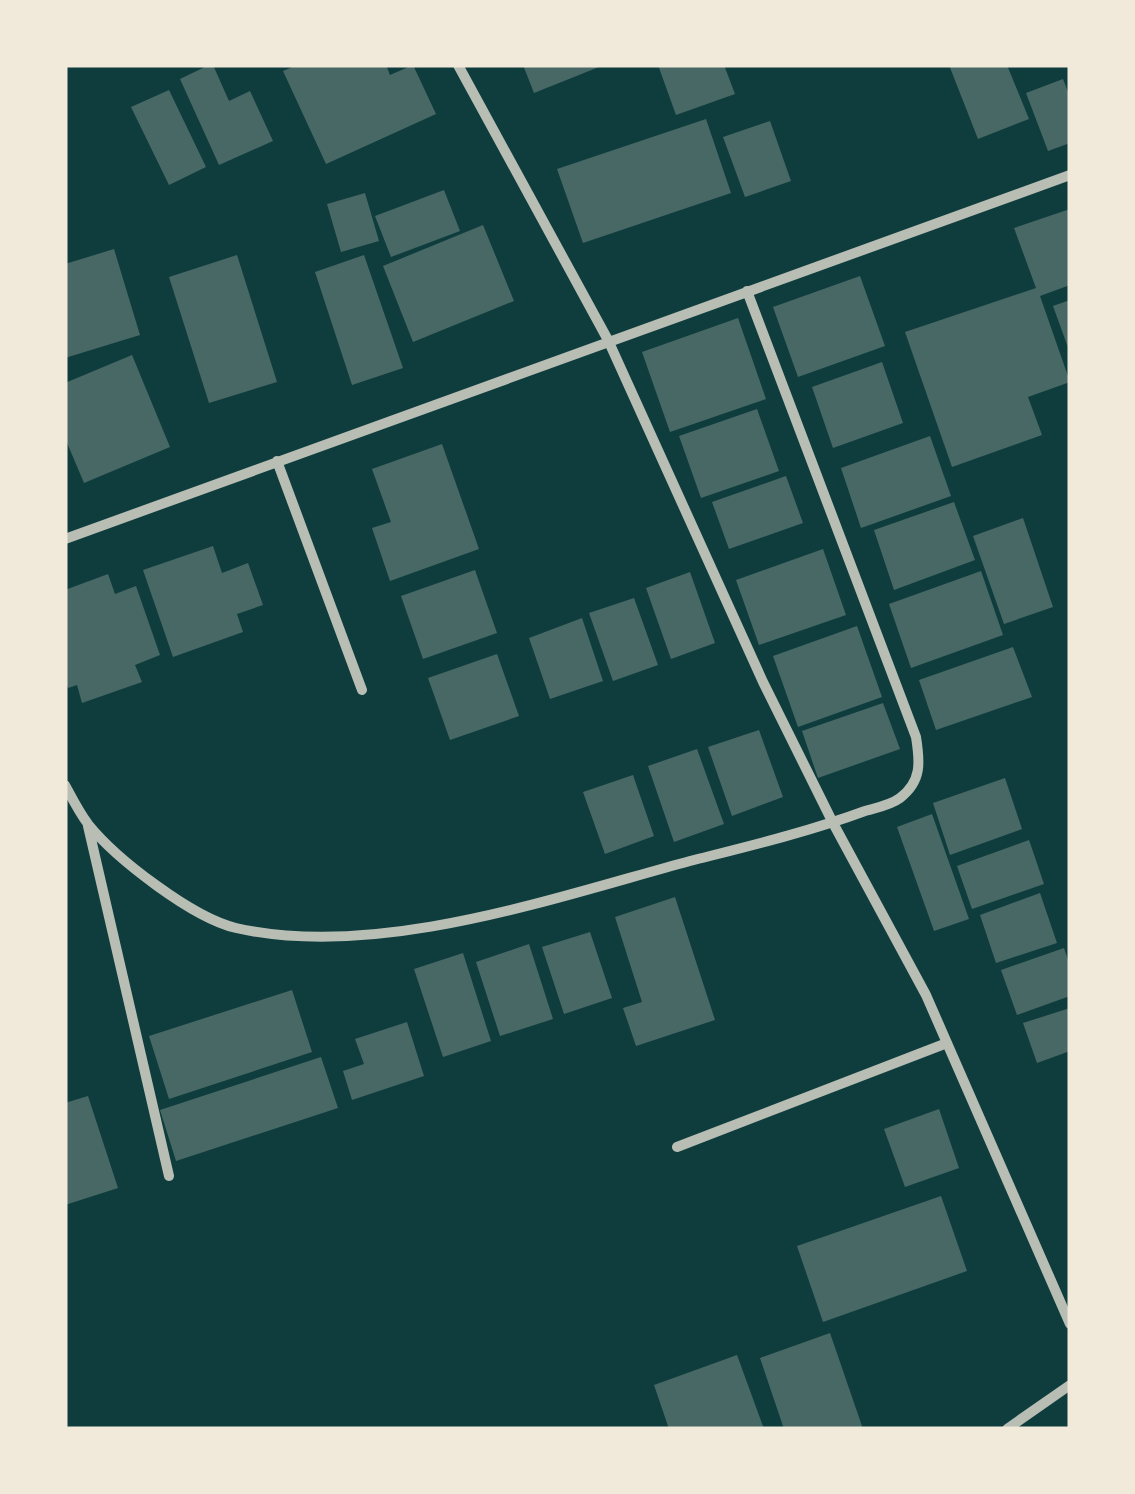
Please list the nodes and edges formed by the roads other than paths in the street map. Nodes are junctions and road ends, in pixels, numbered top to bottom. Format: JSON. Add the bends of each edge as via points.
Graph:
{"nodes":[{"id":1,"x":458,"y":65,"type":"edge"},
{"id":2,"x":1070,"y":175,"type":"edge"},
{"id":3,"x":747,"y":290,"type":"junction"},
{"id":4,"x":608,"y":340,"type":"junction"},
{"id":5,"x":278,"y":461,"type":"junction"},
{"id":6,"x":65,"y":539,"type":"edge"},
{"id":7,"x":362,"y":690,"type":"dead end"},
{"id":8,"x":65,"y":785,"type":"edge"},
{"id":9,"x":86,"y":822,"type":"junction"},
{"id":10,"x":833,"y":823,"type":"junction"},
{"id":11,"x":947,"y":1043,"type":"junction"},
{"id":12,"x":677,"y":1147,"type":"dead end"},
{"id":13,"x":170,"y":1176,"type":"dead end"},
{"id":14,"x":1070,"y":1324,"type":"edge"},
{"id":15,"x":1070,"y":1385,"type":"edge"},
{"id":16,"x":1007,"y":1429,"type":"edge"}],
"edges":[{"from":1,"to":4,"type":"street"},
{"from":2,"to":3,"type":"street"},
{"from":3,"to":4,"type":"street"},
{"from":3,"to":10,"type":"street","via":[[920,759],[918,780],[898,800]]},
{"from":4,"to":5,"type":"street"},
{"from":4,"to":10,"type":"street"},
{"from":5,"to":6,"type":"street"},
{"from":5,"to":7,"type":"street"},
{"from":8,"to":9,"type":"street"},
{"from":9,"to":10,"type":"street","via":[[149,879],[234,928],[333,939],[423,929]]},
{"from":9,"to":13,"type":"street"},
{"from":10,"to":11,"type":"street"},
{"from":11,"to":12,"type":"street"},
{"from":11,"to":14,"type":"street"},
{"from":15,"to":16,"type":"street"}]}
